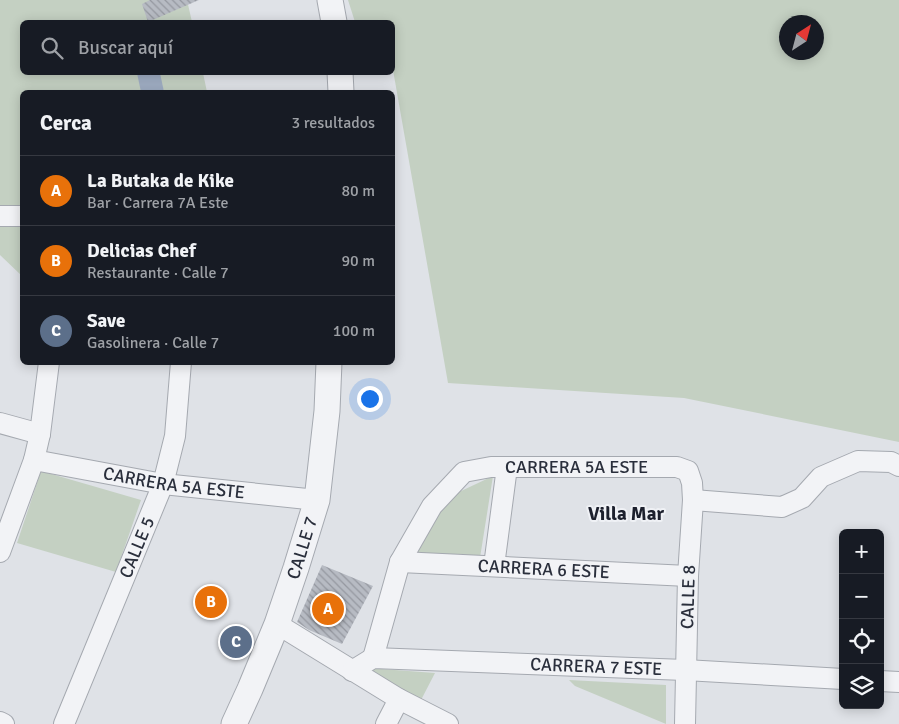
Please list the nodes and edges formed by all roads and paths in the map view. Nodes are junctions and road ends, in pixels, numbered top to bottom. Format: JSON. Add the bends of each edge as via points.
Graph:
{"nodes":[{"id":1,"x":330,"y":0,"type":"edge"},
{"id":2,"x":334,"y":20,"type":"edge"},
{"id":3,"x":340,"y":75,"type":"edge"},
{"id":4,"x":341,"y":90,"type":"edge"},
{"id":5,"x":0,"y":216,"type":"edge"},
{"id":6,"x":20,"y":216,"type":"edge"},
{"id":7,"x":50,"y":365,"type":"edge"},
{"id":8,"x":181,"y":365,"type":"edge"},
{"id":9,"x":329,"y":365,"type":"edge"},
{"id":10,"x":0,"y":423,"type":"edge"},
{"id":11,"x":40,"y":434,"type":"junction"},
{"id":12,"x":34,"y":460,"type":"junction"},
{"id":13,"x":899,"y":466,"type":"edge"},
{"id":14,"x":507,"y":467,"type":"junction"},
{"id":15,"x":688,"y":471,"type":"joint"},
{"id":16,"x":163,"y":484,"type":"junction"},
{"id":17,"x":317,"y":500,"type":"junction"},
{"id":18,"x":693,"y":500,"type":"junction"},
{"id":19,"x":5,"y":527,"type":"edge"},
{"id":20,"x":0,"y":552,"type":"edge"},
{"id":21,"x":400,"y":562,"type":"junction"},
{"id":22,"x":494,"y":566,"type":"junction"},
{"id":23,"x":688,"y":576,"type":"junction"},
{"id":24,"x":277,"y":624,"type":"junction"},
{"id":25,"x":373,"y":658,"type":"junction"},
{"id":26,"x":685,"y":670,"type":"junction"},
{"id":27,"x":352,"y":671,"type":"junction"},
{"id":28,"x":839,"y":679,"type":"edge"},
{"id":29,"x":884,"y":681,"type":"edge"},
{"id":30,"x":899,"y":682,"type":"edge"},
{"id":31,"x":399,"y":699,"type":"junction"},
{"id":32,"x":0,"y":722,"type":"edge"},
{"id":33,"x":4,"y":724,"type":"edge"},
{"id":34,"x":64,"y":724,"type":"edge"},
{"id":35,"x":234,"y":724,"type":"edge"},
{"id":36,"x":386,"y":724,"type":"edge"},
{"id":37,"x":448,"y":724,"type":"edge"},
{"id":38,"x":685,"y":724,"type":"edge"}],
"edges":[{"from":1,"to":2,"type":"street"},
{"from":3,"to":4,"type":"street"},
{"from":5,"to":6,"type":"street"},
{"from":7,"to":11,"type":"street"},
{"from":8,"to":16,"type":"street","name":"CALLE 5","via":[[174,436]]},
{"from":9,"to":17,"type":"street","name":"CALLE 7"},
{"from":10,"to":11,"type":"street"},
{"from":11,"to":12,"type":"street"},
{"from":12,"to":16,"type":"street","name":"CARRERA 5A ESTE"},
{"from":12,"to":19,"type":"street"},
{"from":13,"to":18,"type":"street","via":[[892,462],[858,461],[821,477],[802,498],[782,506]]},
{"from":14,"to":15,"type":"street","name":"CARRERA 5A ESTE","via":[[677,467]]},
{"from":14,"to":21,"type":"street","name":"CARRERA 5A ESTE","via":[[464,472],[432,506]]},
{"from":14,"to":22,"type":"street"},
{"from":15,"to":18,"type":"street","name":"CALLE 8"},
{"from":16,"to":17,"type":"street","name":"CARRERA 5A ESTE"},
{"from":16,"to":34,"type":"street","name":"CALLE 5"},
{"from":17,"to":24,"type":"street","name":"CALLE 7"},
{"from":18,"to":23,"type":"street","name":"CALLE 8"},
{"from":19,"to":20,"type":"street"},
{"from":21,"to":22,"type":"street","name":"CARRERA 6 ESTE"},
{"from":21,"to":25,"type":"street"},
{"from":22,"to":23,"type":"street","name":"CARRERA 6 ESTE"},
{"from":23,"to":26,"type":"street","name":"CALLE 8"},
{"from":24,"to":27,"type":"street"},
{"from":24,"to":35,"type":"street","name":"CALLE 7"},
{"from":25,"to":26,"type":"street","name":"CARRERA 7 ESTE"},
{"from":25,"to":27,"type":"street"},
{"from":26,"to":28,"type":"street","name":"CARRERA 7 ESTE"},
{"from":26,"to":38,"type":"street","name":"CALLE 8"},
{"from":27,"to":31,"type":"street"},
{"from":29,"to":30,"type":"street"},
{"from":31,"to":36,"type":"street"},
{"from":31,"to":37,"type":"street"},
{"from":32,"to":33,"type":"street"}]}
